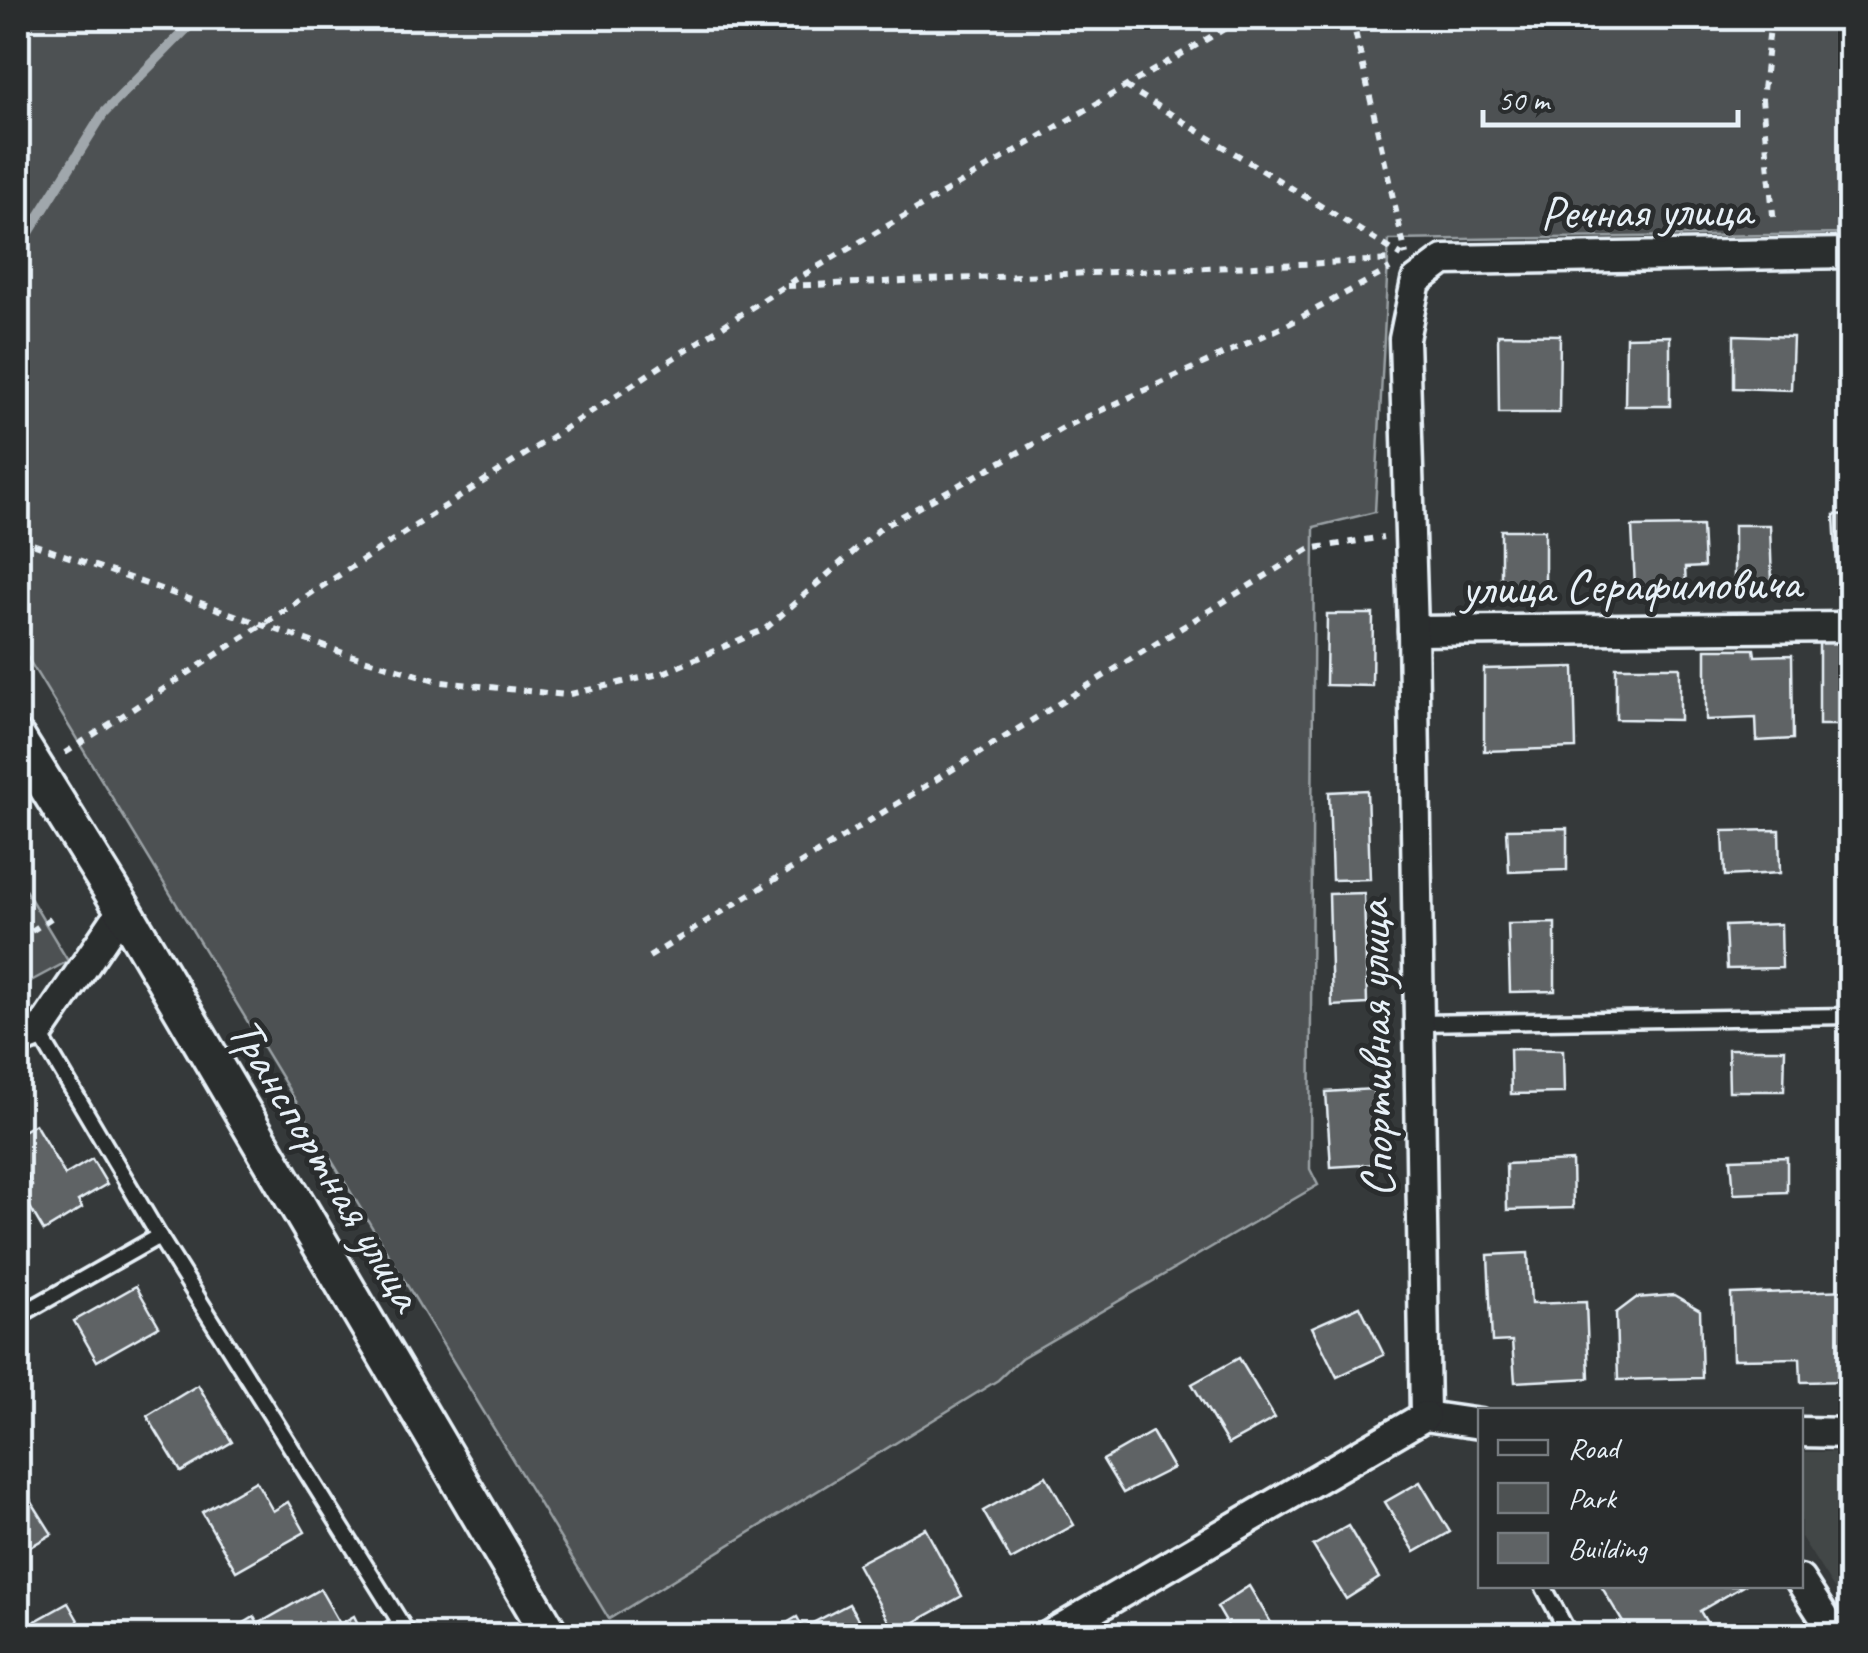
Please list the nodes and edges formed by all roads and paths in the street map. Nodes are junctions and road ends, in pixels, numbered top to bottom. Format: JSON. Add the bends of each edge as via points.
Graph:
{"nodes":[{"id":1,"x":1243,"y":18,"type":"edge"},
{"id":2,"x":1352,"y":18,"type":"edge"},
{"id":3,"x":1771,"y":18,"type":"edge"},
{"id":4,"x":1125,"y":86,"type":"junction"},
{"id":5,"x":1776,"y":252,"type":"junction"},
{"id":6,"x":1850,"y":253,"type":"edge"},
{"id":7,"x":1407,"y":259,"type":"junction"},
{"id":8,"x":1444,"y":260,"type":"joint"},
{"id":9,"x":783,"y":286,"type":"junction"},
{"id":10,"x":1409,"y":533,"type":"junction"},
{"id":11,"x":18,"y":539,"type":"edge"},
{"id":12,"x":263,"y":625,"type":"junction"},
{"id":13,"x":1850,"y":627,"type":"edge"},
{"id":14,"x":1413,"y":630,"type":"junction"},
{"id":15,"x":18,"y":740,"type":"edge"},
{"id":16,"x":37,"y":771,"type":"junction"},
{"id":17,"x":122,"y":909,"type":"junction"},
{"id":18,"x":51,"y":918,"type":"dead end"},
{"id":19,"x":18,"y":940,"type":"edge"},
{"id":20,"x":649,"y":957,"type":"dead end"},
{"id":21,"x":1850,"y":1016,"type":"edge"},
{"id":22,"x":1419,"y":1023,"type":"junction"},
{"id":23,"x":28,"y":1037,"type":"edge"},
{"id":24,"x":159,"y":1236,"type":"junction"},
{"id":25,"x":18,"y":1316,"type":"edge"},
{"id":26,"x":1425,"y":1416,"type":"junction"},
{"id":27,"x":1478,"y":1424,"type":"edge"},
{"id":28,"x":1803,"y":1432,"type":"edge"},
{"id":29,"x":1850,"y":1433,"type":"edge"},
{"id":30,"x":1803,"y":1585,"type":"edge"},
{"id":31,"x":1544,"y":1588,"type":"edge"},
{"id":32,"x":405,"y":1629,"type":"edge"},
{"id":33,"x":380,"y":1636,"type":"edge"},
{"id":34,"x":551,"y":1636,"type":"edge"},
{"id":35,"x":1048,"y":1636,"type":"edge"},
{"id":36,"x":1570,"y":1636,"type":"edge"},
{"id":37,"x":1836,"y":1636,"type":"edge"}],
"edges":[{"from":1,"to":4,"type":"path"},
{"from":2,"to":7,"type":"path"},
{"from":3,"to":5,"type":"path","via":[[1762,100]]},
{"from":4,"to":7,"type":"path"},
{"from":4,"to":9,"type":"path"},
{"from":5,"to":6,"type":"street","name":"Речная улица"},
{"from":5,"to":8,"type":"street","name":"Речная улица"},
{"from":7,"to":9,"type":"path"},
{"from":7,"to":12,"type":"path","via":[[1286,325],[1065,426],[882,527],[765,628],[663,672],[566,695],[442,682]]},
{"from":8,"to":10,"type":"street","name":"Спортивная улица","via":[[1416,281],[1404,339]]},
{"from":9,"to":12,"type":"path"},
{"from":10,"to":14,"type":"street","name":"Спортивная улица"},
{"from":10,"to":20,"type":"path","via":[[1309,549]]},
{"from":11,"to":12,"type":"path"},
{"from":12,"to":16,"type":"path"},
{"from":13,"to":14,"type":"street","name":"улица Серафимовича"},
{"from":14,"to":22,"type":"street","name":"Спортивная улица"},
{"from":15,"to":16,"type":"street","name":"Транспортная улица"},
{"from":16,"to":17,"type":"street","name":"Транспортная улица"},
{"from":17,"to":23,"type":"street"},
{"from":17,"to":34,"type":"street","name":"Транспортная улица"},
{"from":18,"to":19,"type":"path"},
{"from":21,"to":22,"type":"lane"},
{"from":22,"to":26,"type":"street","name":"Спортивная улица"},
{"from":23,"to":24,"type":"lane"},
{"from":24,"to":25,"type":"lane"},
{"from":24,"to":32,"type":"lane"},
{"from":26,"to":27,"type":"street"},
{"from":26,"to":35,"type":"street"},
{"from":28,"to":29,"type":"street"},
{"from":30,"to":37,"type":"street"},
{"from":31,"to":36,"type":"lane"},
{"from":32,"to":33,"type":"lane"}]}
